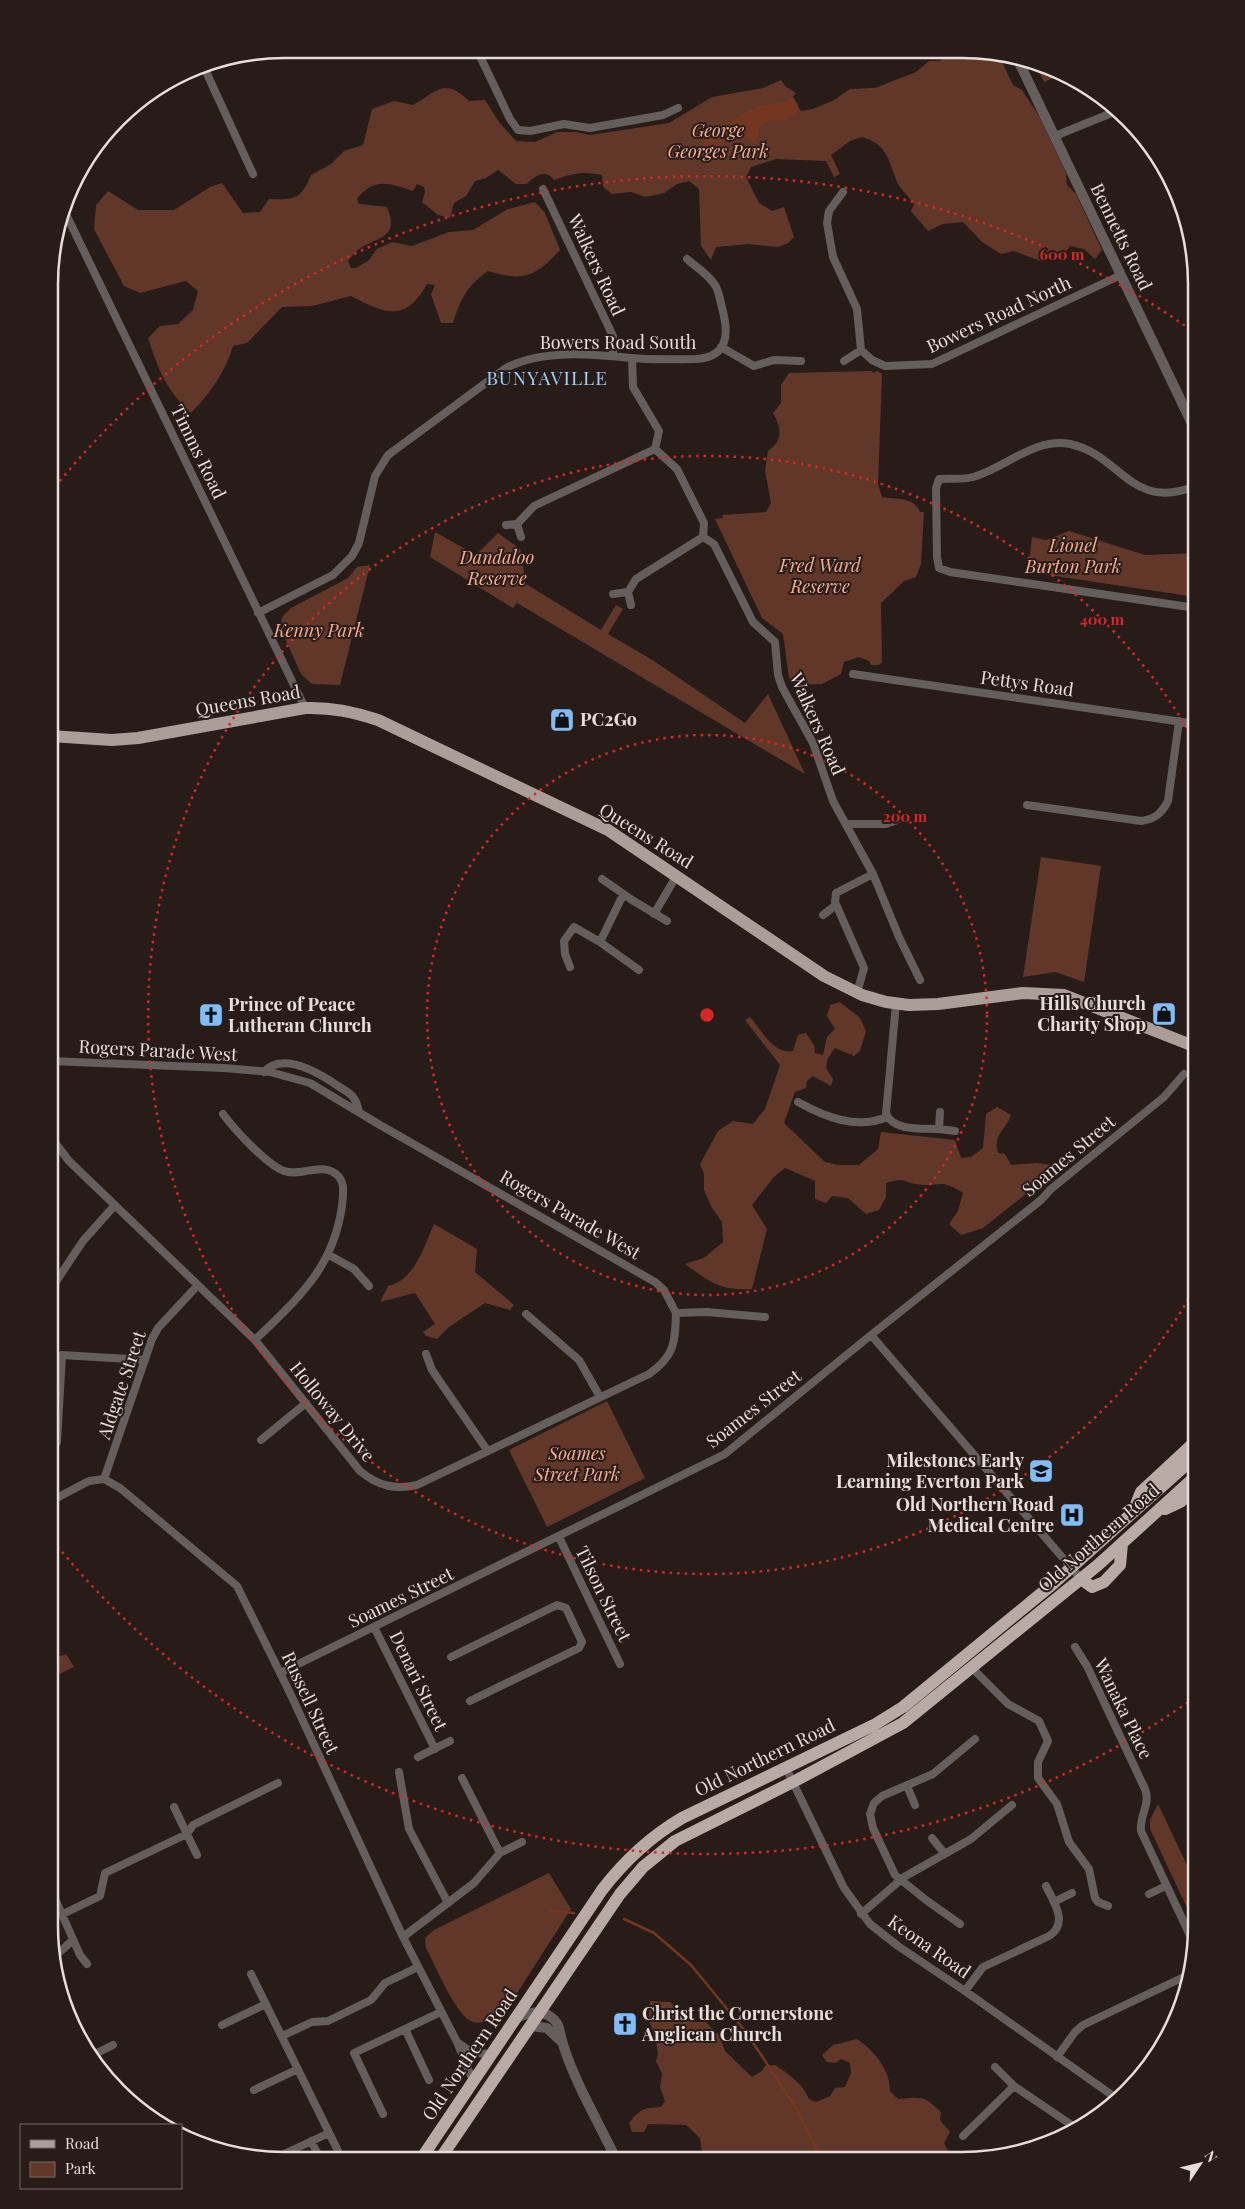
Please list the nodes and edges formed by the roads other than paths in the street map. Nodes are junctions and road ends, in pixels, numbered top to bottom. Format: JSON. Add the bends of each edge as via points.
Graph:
{"nodes":[{"id":1,"x":481,"y":58,"type":"edge"},
{"id":2,"x":1020,"y":65,"type":"edge"},
{"id":3,"x":206,"y":71,"type":"edge"},
{"id":4,"x":678,"y":108,"type":"dead end"},
{"id":5,"x":1110,"y":113,"type":"edge"},
{"id":6,"x":1055,"y":136,"type":"junction"},
{"id":7,"x":253,"y":174,"type":"dead end"},
{"id":8,"x":543,"y":189,"type":"dead end"},
{"id":9,"x":843,"y":192,"type":"dead end"},
{"id":10,"x":67,"y":217,"type":"edge"},
{"id":11,"x":686,"y":259,"type":"dead end"},
{"id":12,"x":1121,"y":275,"type":"junction"},
{"id":13,"x":721,"y":347,"type":"junction"},
{"id":14,"x":861,"y":350,"type":"junction"},
{"id":15,"x":612,"y":356,"type":"junction"},
{"id":16,"x":632,"y":358,"type":"junction"},
{"id":17,"x":844,"y":361,"type":"dead end"},
{"id":18,"x":801,"y":362,"type":"dead end"},
{"id":19,"x":1188,"y":415,"type":"edge"},
{"id":20,"x":655,"y":449,"type":"junction"},
{"id":21,"x":1188,"y":489,"type":"edge"},
{"id":22,"x":518,"y":524,"type":"junction"},
{"id":23,"x":506,"y":525,"type":"dead end"},
{"id":24,"x":521,"y":537,"type":"dead end"},
{"id":25,"x":703,"y":537,"type":"junction"},
{"id":26,"x":628,"y":592,"type":"junction"},
{"id":27,"x":612,"y":594,"type":"dead end"},
{"id":28,"x":631,"y":605,"type":"dead end"},
{"id":29,"x":1188,"y":607,"type":"edge"},
{"id":30,"x":258,"y":613,"type":"junction"},
{"id":31,"x":853,"y":674,"type":"dead end"},
{"id":32,"x":305,"y":708,"type":"junction"},
{"id":33,"x":1179,"y":721,"type":"junction"},
{"id":34,"x":1188,"y":723,"type":"edge"},
{"id":35,"x":58,"y":738,"type":"edge"},
{"id":36,"x":1027,"y":805,"type":"dead end"},
{"id":37,"x":897,"y":820,"type":"dead end"},
{"id":38,"x":846,"y":824,"type":"junction"},
{"id":39,"x":873,"y":874,"type":"junction"},
{"id":40,"x":676,"y":875,"type":"junction"},
{"id":41,"x":602,"y":879,"type":"dead end"},
{"id":42,"x":625,"y":895,"type":"junction"},
{"id":43,"x":836,"y":905,"type":"junction"},
{"id":44,"x":654,"y":914,"type":"junction"},
{"id":45,"x":822,"y":915,"type":"dead end"},
{"id":46,"x":667,"y":921,"type":"dead end"},
{"id":47,"x":600,"y":942,"type":"junction"},
{"id":48,"x":570,"y":967,"type":"dead end"},
{"id":49,"x":639,"y":970,"type":"dead end"},
{"id":50,"x":920,"y":980,"type":"dead end"},
{"id":51,"x":857,"y":993,"type":"junction"},
{"id":52,"x":896,"y":1003,"type":"junction"},
{"id":53,"x":1188,"y":1044,"type":"edge"},
{"id":54,"x":58,"y":1061,"type":"edge"},
{"id":55,"x":264,"y":1072,"type":"junction"},
{"id":56,"x":1184,"y":1074,"type":"dead end"},
{"id":57,"x":798,"y":1102,"type":"dead end"},
{"id":58,"x":359,"y":1112,"type":"junction"},
{"id":59,"x":940,"y":1112,"type":"dead end"},
{"id":60,"x":223,"y":1114,"type":"dead end"},
{"id":61,"x":887,"y":1117,"type":"junction"},
{"id":62,"x":939,"y":1129,"type":"junction"},
{"id":63,"x":955,"y":1131,"type":"dead end"},
{"id":64,"x":58,"y":1147,"type":"edge"},
{"id":65,"x":115,"y":1205,"type":"junction"},
{"id":66,"x":329,"y":1255,"type":"junction"},
{"id":67,"x":58,"y":1274,"type":"edge"},
{"id":68,"x":198,"y":1285,"type":"junction"},
{"id":69,"x":368,"y":1286,"type":"dead end"},
{"id":70,"x":676,"y":1313,"type":"junction"},
{"id":71,"x":526,"y":1314,"type":"dead end"},
{"id":72,"x":765,"y":1317,"type":"dead end"},
{"id":73,"x":871,"y":1335,"type":"junction"},
{"id":74,"x":255,"y":1340,"type":"junction"},
{"id":75,"x":426,"y":1354,"type":"dead end"},
{"id":76,"x":145,"y":1360,"type":"junction"},
{"id":77,"x":600,"y":1397,"type":"junction"},
{"id":78,"x":306,"y":1403,"type":"junction"},
{"id":79,"x":58,"y":1425,"type":"edge"},
{"id":80,"x":261,"y":1440,"type":"dead end"},
{"id":81,"x":1188,"y":1448,"type":"edge"},
{"id":82,"x":488,"y":1450,"type":"junction"},
{"id":83,"x":1188,"y":1463,"type":"edge"},
{"id":84,"x":104,"y":1479,"type":"junction"},
{"id":85,"x":1188,"y":1483,"type":"edge"},
{"id":86,"x":1188,"y":1496,"type":"edge"},
{"id":87,"x":58,"y":1497,"type":"edge"},
{"id":88,"x":1134,"y":1510,"type":"junction"},
{"id":89,"x":1156,"y":1513,"type":"junction"},
{"id":90,"x":559,"y":1537,"type":"junction"},
{"id":91,"x":1071,"y":1567,"type":"junction"},
{"id":92,"x":1081,"y":1579,"type":"junction"},
{"id":93,"x":374,"y":1627,"type":"junction"},
{"id":94,"x":1075,"y":1647,"type":"dead end"},
{"id":95,"x":451,"y":1657,"type":"dead end"},
{"id":96,"x":620,"y":1664,"type":"dead end"},
{"id":97,"x":972,"y":1668,"type":"junction"},
{"id":98,"x":280,"y":1673,"type":"junction"},
{"id":99,"x":470,"y":1700,"type":"dead end"},
{"id":100,"x":974,"y":1739,"type":"dead end"},
{"id":101,"x":450,"y":1741,"type":"dead end"},
{"id":102,"x":435,"y":1749,"type":"junction"},
{"id":103,"x":418,"y":1757,"type":"dead end"},
{"id":104,"x":786,"y":1768,"type":"junction"},
{"id":105,"x":399,"y":1772,"type":"dead end"},
{"id":106,"x":462,"y":1778,"type":"dead end"},
{"id":107,"x":793,"y":1782,"type":"junction"},
{"id":108,"x":278,"y":1783,"type":"dead end"},
{"id":109,"x":907,"y":1786,"type":"junction"},
{"id":110,"x":915,"y":1805,"type":"dead end"},
{"id":111,"x":1012,"y":1805,"type":"dead end"},
{"id":112,"x":174,"y":1807,"type":"dead end"},
{"id":113,"x":187,"y":1834,"type":"junction"},
{"id":114,"x":932,"y":1838,"type":"dead end"},
{"id":115,"x":522,"y":1842,"type":"dead end"},
{"id":116,"x":500,"y":1853,"type":"junction"},
{"id":117,"x":944,"y":1853,"type":"junction"},
{"id":118,"x":197,"y":1855,"type":"dead end"},
{"id":119,"x":900,"y":1880,"type":"junction"},
{"id":120,"x":1046,"y":1886,"type":"dead end"},
{"id":121,"x":1166,"y":1886,"type":"junction"},
{"id":122,"x":1072,"y":1893,"type":"dead end"},
{"id":123,"x":1149,"y":1894,"type":"dead end"},
{"id":124,"x":1054,"y":1902,"type":"junction"},
{"id":125,"x":448,"y":1903,"type":"junction"},
{"id":126,"x":58,"y":1904,"type":"edge"},
{"id":127,"x":1108,"y":1906,"type":"dead end"},
{"id":128,"x":63,"y":1914,"type":"junction"},
{"id":129,"x":861,"y":1914,"type":"junction"},
{"id":130,"x":960,"y":1924,"type":"dead end"},
{"id":131,"x":1188,"y":1931,"type":"edge"},
{"id":132,"x":403,"y":1937,"type":"junction"},
{"id":133,"x":73,"y":1940,"type":"junction"},
{"id":134,"x":59,"y":1953,"type":"edge"},
{"id":135,"x":87,"y":1964,"type":"dead end"},
{"id":136,"x":418,"y":1967,"type":"junction"},
{"id":137,"x":251,"y":1974,"type":"dead end"},
{"id":138,"x":1181,"y":1978,"type":"edge"},
{"id":139,"x":965,"y":1991,"type":"junction"},
{"id":140,"x":266,"y":2004,"type":"junction"},
{"id":141,"x":441,"y":2012,"type":"junction"},
{"id":142,"x":539,"y":2013,"type":"junction"},
{"id":143,"x":514,"y":2019,"type":"junction"},
{"id":144,"x":222,"y":2025,"type":"dead end"},
{"id":145,"x":530,"y":2026,"type":"junction"},
{"id":146,"x":405,"y":2029,"type":"junction"},
{"id":147,"x":282,"y":2036,"type":"junction"},
{"id":148,"x":457,"y":2042,"type":"junction"},
{"id":149,"x":562,"y":2042,"type":"junction"},
{"id":150,"x":113,"y":2045,"type":"dead end"},
{"id":151,"x":97,"y":2053,"type":"edge"},
{"id":152,"x":492,"y":2054,"type":"junction"},
{"id":153,"x":1057,"y":2056,"type":"junction"},
{"id":154,"x":995,"y":2067,"type":"dead end"},
{"id":155,"x":298,"y":2069,"type":"junction"},
{"id":156,"x":429,"y":2080,"type":"dead end"},
{"id":157,"x":473,"y":2081,"type":"junction"},
{"id":158,"x":1014,"y":2086,"type":"junction"},
{"id":159,"x":254,"y":2090,"type":"dead end"},
{"id":160,"x":1111,"y":2095,"type":"edge"},
{"id":161,"x":383,"y":2114,"type":"dead end"},
{"id":162,"x":1069,"y":2124,"type":"edge"},
{"id":163,"x":329,"y":2133,"type":"junction"},
{"id":164,"x":963,"y":2136,"type":"dead end"},
{"id":165,"x":311,"y":2141,"type":"junction"},
{"id":166,"x":288,"y":2152,"type":"edge"},
{"id":167,"x":317,"y":2152,"type":"edge"},
{"id":168,"x":338,"y":2152,"type":"edge"},
{"id":169,"x":426,"y":2152,"type":"edge"},
{"id":170,"x":445,"y":2152,"type":"edge"},
{"id":171,"x":613,"y":2152,"type":"edge"}],
"edges":[{"from":1,"to":4,"type":"street","via":[[518,130],[530,131],[564,124],[590,128],[664,115]]},
{"from":2,"to":6,"type":"street","name":"Bennetts Road"},
{"from":3,"to":7,"type":"street"},
{"from":5,"to":6,"type":"street"},
{"from":6,"to":12,"type":"street","name":"Bennetts Road"},
{"from":8,"to":15,"type":"street","name":"Walkers Road","via":[[613,336]]},
{"from":9,"to":14,"type":"street","via":[[829,211],[827,224],[833,257],[857,309]]},
{"from":10,"to":30,"type":"street","name":"Timms Road"},
{"from":11,"to":13,"type":"street","name":"Bowers Road South","via":[[708,276],[716,287],[727,328]]},
{"from":12,"to":14,"type":"street","name":"Bowers Road North","via":[[932,364],[885,366]]},
{"from":12,"to":19,"type":"street","name":"Bennetts Road"},
{"from":13,"to":16,"type":"street","name":"Bowers Road South","via":[[703,359]]},
{"from":13,"to":18,"type":"street","via":[[754,366],[774,360]]},
{"from":14,"to":17,"type":"street"},
{"from":15,"to":16,"type":"street","name":"Bowers Road South"},
{"from":15,"to":30,"type":"street","name":"Bowers Road South","via":[[547,356],[516,363],[397,447],[375,476],[362,532],[348,561],[334,575]]},
{"from":16,"to":20,"type":"street","via":[[633,387],[659,431]]},
{"from":20,"to":22,"type":"street","via":[[534,506]]},
{"from":20,"to":25,"type":"street","via":[[677,469],[704,523]]},
{"from":21,"to":29,"type":"street","via":[[1158,494],[1138,486],[1085,450],[1057,443],[1041,446],[975,476],[961,480],[939,479],[936,488],[936,557],[939,568]]},
{"from":22,"to":23,"type":"street"},
{"from":22,"to":24,"type":"street"},
{"from":25,"to":26,"type":"street","via":[[636,579]]},
{"from":25,"to":38,"type":"street","name":"Walkers Road","via":[[714,544],[753,622],[776,642],[782,687],[812,743],[833,800]]},
{"from":26,"to":27,"type":"street"},
{"from":26,"to":28,"type":"street"},
{"from":30,"to":32,"type":"street","name":"Timms Road"},
{"from":31,"to":33,"type":"street","name":"Pettys Road"},
{"from":32,"to":35,"type":"main road","name":"Queens Road","via":[[138,738]]},
{"from":32,"to":40,"type":"main road","name":"Queens Road","via":[[341,709],[378,720],[608,830]]},
{"from":33,"to":34,"type":"street","name":"Pettys Road"},
{"from":33,"to":36,"type":"street","via":[[1168,801],[1162,812],[1152,819],[1141,821]]},
{"from":37,"to":38,"type":"street","via":[[886,824]]},
{"from":38,"to":39,"type":"street","name":"Walkers Road"},
{"from":39,"to":43,"type":"street","via":[[836,893]]},
{"from":39,"to":50,"type":"street","name":"Walkers Road"},
{"from":40,"to":44,"type":"street"},
{"from":40,"to":51,"type":"main road","name":"Queens Road","via":[[824,976]]},
{"from":41,"to":42,"type":"street"},
{"from":42,"to":44,"type":"street"},
{"from":42,"to":47,"type":"street","via":[[620,899]]},
{"from":43,"to":45,"type":"street"},
{"from":43,"to":51,"type":"street","via":[[864,968]]},
{"from":44,"to":46,"type":"street"},
{"from":47,"to":48,"type":"street","via":[[574,927],[564,941]]},
{"from":47,"to":49,"type":"street"},
{"from":51,"to":52,"type":"main road","name":"Queens Road"},
{"from":52,"to":53,"type":"main road","name":"Queens Road","via":[[924,1005],[1023,993],[1052,993],[1084,1001]]},
{"from":52,"to":61,"type":"street","via":[[885,1106]]},
{"from":54,"to":55,"type":"street","name":"Rogers Parade West"},
{"from":55,"to":58,"type":"street","name":"Rogers Parade West","via":[[310,1083]]},
{"from":55,"to":58,"type":"street","name":"Rogers Parade West","via":[[277,1064],[313,1070],[353,1096]]},
{"from":56,"to":73,"type":"street","name":"Soames Street","via":[[1164,1096],[1041,1200]]},
{"from":57,"to":61,"type":"street","via":[[824,1116],[842,1120],[871,1122]]},
{"from":58,"to":70,"type":"street","name":"Rogers Parade West","via":[[655,1282],[664,1290]]},
{"from":59,"to":62,"type":"street"},
{"from":60,"to":66,"type":"street","via":[[236,1132],[284,1171],[323,1168],[341,1179],[344,1189],[341,1212]]},
{"from":61,"to":62,"type":"street","via":[[898,1125]]},
{"from":62,"to":63,"type":"street"},
{"from":64,"to":65,"type":"street","name":"Holloway Drive","via":[[68,1161]]},
{"from":65,"to":67,"type":"street"},
{"from":65,"to":68,"type":"street","name":"Holloway Drive"},
{"from":66,"to":69,"type":"street","via":[[354,1269]]},
{"from":66,"to":74,"type":"street","via":[[304,1293]]},
{"from":68,"to":74,"type":"street","name":"Holloway Drive"},
{"from":68,"to":76,"type":"street","name":"Aldgate Street","via":[[158,1328]]},
{"from":70,"to":72,"type":"street"},
{"from":70,"to":77,"type":"street","name":"Holloway Drive","via":[[675,1344],[655,1370]]},
{"from":71,"to":77,"type":"street","via":[[578,1360]]},
{"from":73,"to":90,"type":"street","name":"Soames Street","via":[[725,1454]]},
{"from":73,"to":91,"type":"street"},
{"from":74,"to":78,"type":"street","name":"Holloway Drive"},
{"from":75,"to":82,"type":"street","via":[[432,1370]]},
{"from":76,"to":79,"type":"street","via":[[62,1355]]},
{"from":76,"to":84,"type":"street","name":"Aldgate Street"},
{"from":77,"to":82,"type":"street","name":"Holloway Drive"},
{"from":78,"to":80,"type":"street"},
{"from":78,"to":82,"type":"street","name":"Holloway Drive","via":[[360,1471],[380,1484],[403,1488],[417,1485]]},
{"from":81,"to":88,"type":"highway","via":[[1141,1492]]},
{"from":83,"to":88,"type":"highway","name":"Old Northern Road"},
{"from":84,"to":87,"type":"street","via":[[89,1481]]},
{"from":84,"to":98,"type":"street","name":"Russell Street","via":[[120,1488],[238,1586]]},
{"from":85,"to":89,"type":"highway","name":"Old Northern Road"},
{"from":86,"to":89,"type":"highway"},
{"from":88,"to":91,"type":"highway","name":"Old Northern Road"},
{"from":89,"to":92,"type":"highway","name":"Old Northern Road"},
{"from":90,"to":93,"type":"street","name":"Soames Street"},
{"from":90,"to":96,"type":"street","name":"Tilson Street"},
{"from":91,"to":92,"type":"street"},
{"from":91,"to":104,"type":"highway","name":"Old Northern Road","via":[[904,1707]]},
{"from":92,"to":97,"type":"highway","name":"Old Northern Road"},
{"from":93,"to":98,"type":"street","name":"Soames Street"},
{"from":93,"to":102,"type":"street","name":"Denari Street"},
{"from":94,"to":121,"type":"street","name":"Wanaka Place","via":[[1143,1785],[1147,1800],[1140,1823],[1141,1831]]},
{"from":95,"to":99,"type":"street","via":[[557,1605],[566,1608],[582,1642],[579,1648]]},
{"from":97,"to":107,"type":"highway","name":"Old Northern Road","via":[[903,1723]]},
{"from":97,"to":127,"type":"street","via":[[1008,1704],[1040,1723],[1048,1741],[1038,1762],[1038,1778],[1057,1804],[1069,1842],[1089,1869],[1095,1898]]},
{"from":98,"to":132,"type":"street","name":"Russell Street"},
{"from":100,"to":109,"type":"street","via":[[933,1774]]},
{"from":101,"to":102,"type":"street","name":"Denari Street"},
{"from":102,"to":103,"type":"street","name":"Denari Street"},
{"from":104,"to":107,"type":"street","name":"Keona Road"},
{"from":104,"to":143,"type":"highway","name":"Old Northern Road","via":[[682,1818],[633,1854],[602,1890]]},
{"from":105,"to":125,"type":"street","via":[[409,1829]]},
{"from":106,"to":116,"type":"street"},
{"from":107,"to":129,"type":"street","name":"Keona Road","via":[[844,1888]]},
{"from":107,"to":142,"type":"highway","name":"Old Northern Road","via":[[694,1830],[654,1857],[620,1894]]},
{"from":108,"to":113,"type":"street","via":[[192,1825]]},
{"from":109,"to":110,"type":"street"},
{"from":109,"to":119,"type":"street","via":[[882,1796],[874,1803],[870,1814],[893,1872]]},
{"from":111,"to":117,"type":"street","via":[[976,1834]]},
{"from":112,"to":113,"type":"street"},
{"from":113,"to":118,"type":"street"},
{"from":113,"to":128,"type":"street","via":[[105,1873],[100,1896]]},
{"from":114,"to":117,"type":"street"},
{"from":115,"to":116,"type":"street"},
{"from":116,"to":125,"type":"street","via":[[474,1883]]},
{"from":117,"to":119,"type":"street"},
{"from":119,"to":129,"type":"street"},
{"from":119,"to":130,"type":"street"},
{"from":120,"to":124,"type":"street"},
{"from":121,"to":123,"type":"street"},
{"from":121,"to":131,"type":"street"},
{"from":122,"to":124,"type":"street"},
{"from":124,"to":139,"type":"street","via":[[1060,1922],[1053,1933],[983,1968]]},
{"from":125,"to":132,"type":"street"},
{"from":126,"to":128,"type":"street"},
{"from":128,"to":133,"type":"street"},
{"from":129,"to":139,"type":"street","name":"Keona Road","via":[[881,1934]]},
{"from":132,"to":136,"type":"street","name":"Russell Street"},
{"from":133,"to":134,"type":"street"},
{"from":133,"to":135,"type":"street"},
{"from":136,"to":141,"type":"street","name":"Russell Street"},
{"from":136,"to":147,"type":"street","via":[[385,1983],[371,2000],[328,2021],[312,2022]]},
{"from":137,"to":140,"type":"street"},
{"from":138,"to":153,"type":"street","via":[[1083,2024]]},
{"from":139,"to":153,"type":"street","name":"Keona Road"},
{"from":140,"to":144,"type":"street"},
{"from":140,"to":147,"type":"street"},
{"from":141,"to":146,"type":"street"},
{"from":141,"to":148,"type":"street","name":"Russell Street"},
{"from":142,"to":143,"type":"street"},
{"from":142,"to":145,"type":"highway","name":"Old Northern Road"},
{"from":142,"to":149,"type":"street","via":[[556,2022],[562,2032]]},
{"from":143,"to":152,"type":"highway","name":"Old Northern Road"},
{"from":145,"to":149,"type":"street","via":[[547,2028]]},
{"from":145,"to":170,"type":"highway","name":"Old Northern Road"},
{"from":146,"to":156,"type":"street"},
{"from":146,"to":161,"type":"street","via":[[354,2053]]},
{"from":147,"to":155,"type":"street"},
{"from":148,"to":152,"type":"street","via":[[473,2053]]},
{"from":148,"to":157,"type":"street","name":"Russell Street"},
{"from":149,"to":171,"type":"street"},
{"from":150,"to":151,"type":"street"},
{"from":152,"to":157,"type":"highway","name":"Old Northern Road"},
{"from":153,"to":160,"type":"street","name":"Keona Road"},
{"from":154,"to":158,"type":"street"},
{"from":155,"to":159,"type":"street"},
{"from":155,"to":163,"type":"street"},
{"from":157,"to":169,"type":"highway","name":"Old Northern Road"},
{"from":158,"to":162,"type":"street"},
{"from":158,"to":164,"type":"street"},
{"from":163,"to":165,"type":"street"},
{"from":163,"to":168,"type":"street"},
{"from":165,"to":166,"type":"street"},
{"from":165,"to":167,"type":"street"}]}
